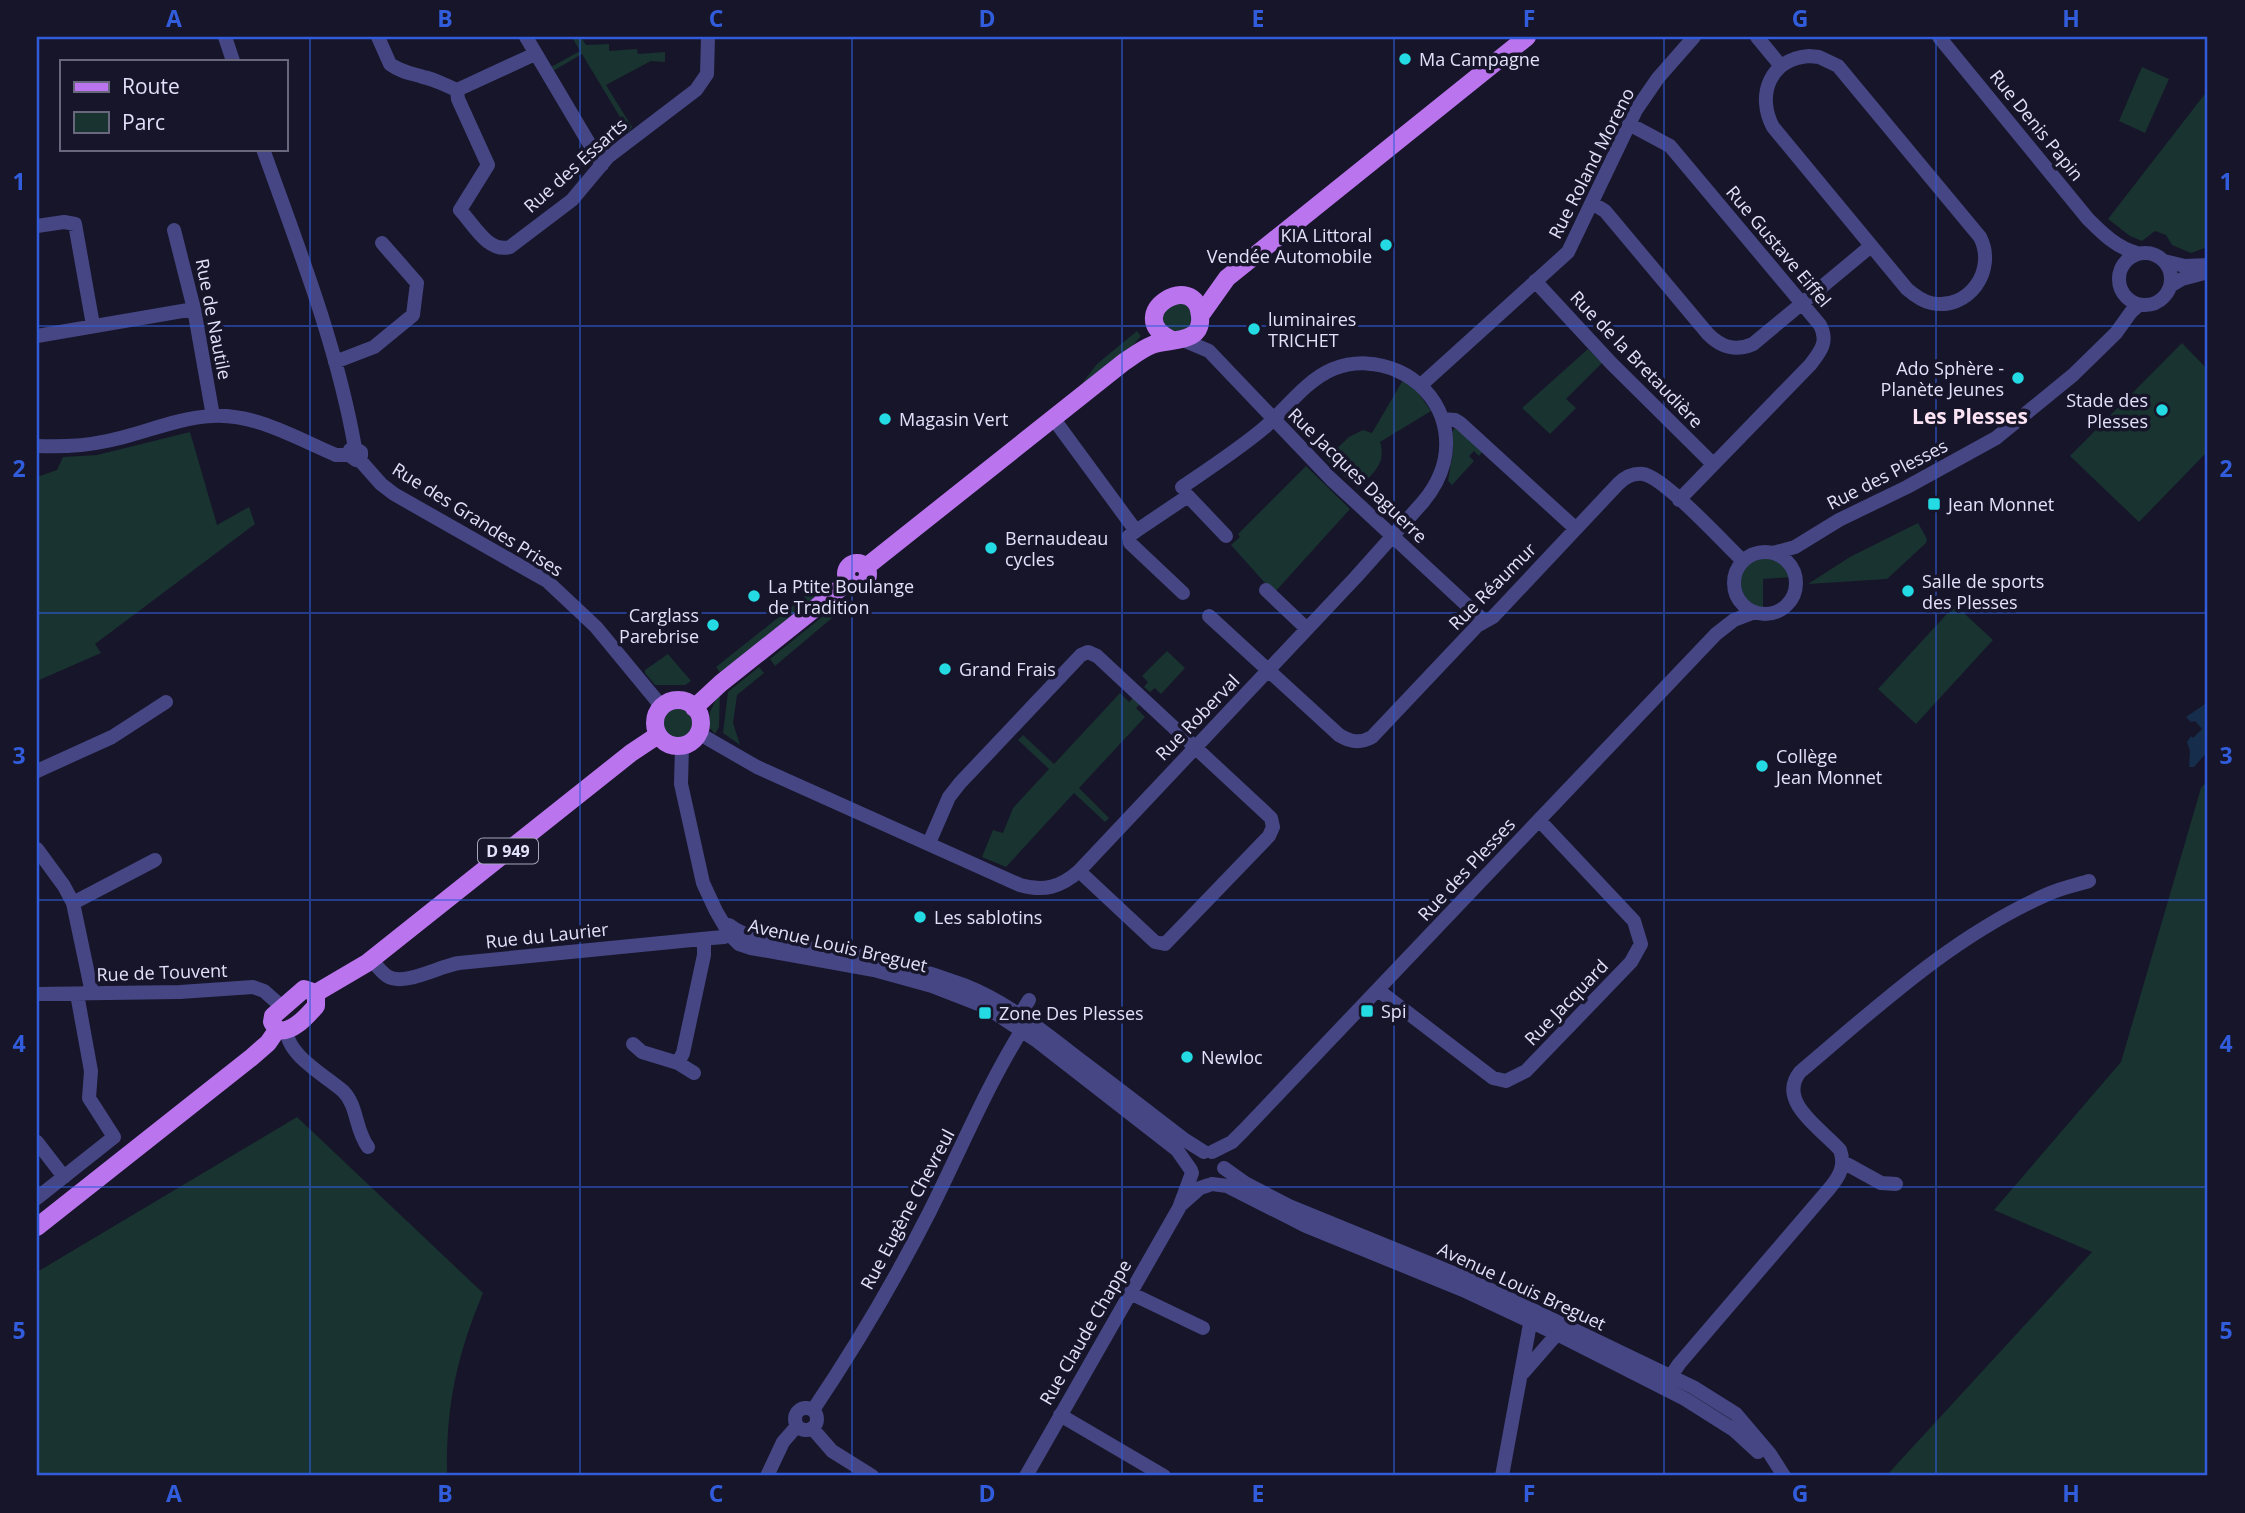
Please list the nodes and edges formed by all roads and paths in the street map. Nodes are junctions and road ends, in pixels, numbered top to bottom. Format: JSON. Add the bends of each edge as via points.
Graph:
{"nodes":[{"id":1,"x":225,"y":37,"type":"edge"},
{"id":2,"x":378,"y":37,"type":"edge"},
{"id":3,"x":526,"y":37,"type":"edge"},
{"id":4,"x":708,"y":37,"type":"edge"},
{"id":5,"x":1527,"y":37,"type":"edge"},
{"id":6,"x":1695,"y":37,"type":"edge"},
{"id":7,"x":1757,"y":37,"type":"edge"},
{"id":8,"x":1939,"y":37,"type":"edge"},
{"id":9,"x":535,"y":54,"type":"junction"},
{"id":10,"x":233,"y":60,"type":"edge"},
{"id":11,"x":1781,"y":66,"type":"junction"},
{"id":12,"x":457,"y":90,"type":"junction"},
{"id":13,"x":1629,"y":124,"type":"junction"},
{"id":14,"x":263,"y":150,"type":"edge"},
{"id":15,"x":602,"y":165,"type":"junction"},
{"id":16,"x":1592,"y":203,"type":"junction"},
{"id":17,"x":37,"y":226,"type":"edge"},
{"id":18,"x":174,"y":230,"type":"dead end"},
{"id":19,"x":2105,"y":236,"type":"junction"},
{"id":20,"x":382,"y":243,"type":"dead end"},
{"id":21,"x":1871,"y":246,"type":"junction"},
{"id":22,"x":2137,"y":253,"type":"junction"},
{"id":23,"x":2164,"y":261,"type":"junction"},
{"id":24,"x":2208,"y":265,"type":"edge"},
{"id":25,"x":2121,"y":268,"type":"junction"},
{"id":26,"x":2208,"y":272,"type":"edge"},
{"id":27,"x":1227,"y":278,"type":"junction"},
{"id":28,"x":1535,"y":281,"type":"junction"},
{"id":29,"x":2170,"y":286,"type":"junction"},
{"id":30,"x":1185,"y":296,"type":"junction"},
{"id":31,"x":2124,"y":296,"type":"junction"},
{"id":32,"x":1801,"y":303,"type":"junction"},
{"id":33,"x":2139,"y":304,"type":"junction"},
{"id":34,"x":194,"y":309,"type":"junction"},
{"id":35,"x":1155,"y":320,"type":"junction"},
{"id":36,"x":1200,"y":321,"type":"junction"},
{"id":37,"x":93,"y":325,"type":"junction"},
{"id":38,"x":37,"y":336,"type":"edge"},
{"id":39,"x":1177,"y":339,"type":"junction"},
{"id":40,"x":2104,"y":342,"type":"junction"},
{"id":41,"x":1209,"y":351,"type":"junction"},
{"id":42,"x":335,"y":362,"type":"junction"},
{"id":43,"x":1124,"y":362,"type":"junction"},
{"id":44,"x":1421,"y":385,"type":"junction"},
{"id":45,"x":213,"y":416,"type":"junction"},
{"id":46,"x":1053,"y":418,"type":"junction"},
{"id":47,"x":1273,"y":419,"type":"junction"},
{"id":48,"x":1442,"y":419,"type":"junction"},
{"id":49,"x":37,"y":446,"type":"edge"},
{"id":50,"x":354,"y":454,"type":"junction"},
{"id":51,"x":1713,"y":464,"type":"junction"},
{"id":52,"x":1182,"y":487,"type":"dead end"},
{"id":53,"x":1679,"y":500,"type":"junction"},
{"id":54,"x":1575,"y":528,"type":"junction"},
{"id":55,"x":1136,"y":531,"type":"junction"},
{"id":56,"x":1817,"y":533,"type":"junction"},
{"id":57,"x":1226,"y":536,"type":"dead end"},
{"id":58,"x":1393,"y":538,"type":"junction"},
{"id":59,"x":1773,"y":552,"type":"junction"},
{"id":60,"x":1743,"y":561,"type":"junction"},
{"id":61,"x":1794,"y":571,"type":"junction"},
{"id":62,"x":1266,"y":590,"type":"dead end"},
{"id":63,"x":1184,"y":593,"type":"dead end"},
{"id":64,"x":1737,"y":595,"type":"junction"},
{"id":65,"x":1755,"y":612,"type":"junction"},
{"id":66,"x":1209,"y":616,"type":"dead end"},
{"id":67,"x":1484,"y":621,"type":"junction"},
{"id":68,"x":1307,"y":629,"type":"junction"},
{"id":69,"x":1716,"y":634,"type":"junction"},
{"id":70,"x":1269,"y":670,"type":"junction"},
{"id":71,"x":166,"y":702,"type":"dead end"},
{"id":72,"x":662,"y":707,"type":"junction"},
{"id":73,"x":694,"y":708,"type":"junction"},
{"id":74,"x":698,"y":733,"type":"junction"},
{"id":75,"x":658,"y":735,"type":"junction"},
{"id":76,"x":682,"y":746,"type":"junction"},
{"id":77,"x":1195,"y":747,"type":"junction"},
{"id":78,"x":37,"y":771,"type":"edge"},
{"id":79,"x":1539,"y":820,"type":"junction"},
{"id":80,"x":929,"y":843,"type":"junction"},
{"id":81,"x":37,"y":849,"type":"edge"},
{"id":82,"x":155,"y":860,"type":"dead end"},
{"id":83,"x":1079,"y":871,"type":"junction"},
{"id":84,"x":2089,"y":881,"type":"dead end"},
{"id":85,"x":73,"y":903,"type":"junction"},
{"id":86,"x":733,"y":933,"type":"junction"},
{"id":87,"x":704,"y":939,"type":"junction"},
{"id":88,"x":372,"y":960,"type":"junction"},
{"id":89,"x":1378,"y":990,"type":"junction"},
{"id":90,"x":85,"y":993,"type":"junction"},
{"id":91,"x":316,"y":993,"type":"junction"},
{"id":92,"x":37,"y":994,"type":"edge"},
{"id":93,"x":1029,"y":1000,"type":"dead end"},
{"id":94,"x":282,"y":1006,"type":"junction"},
{"id":95,"x":1023,"y":1022,"type":"junction"},
{"id":96,"x":282,"y":1030,"type":"junction"},
{"id":97,"x":633,"y":1044,"type":"dead end"},
{"id":98,"x":678,"y":1063,"type":"junction"},
{"id":99,"x":694,"y":1073,"type":"dead end"},
{"id":100,"x":1244,"y":1130,"type":"junction"},
{"id":101,"x":114,"y":1137,"type":"junction"},
{"id":102,"x":37,"y":1142,"type":"edge"},
{"id":103,"x":368,"y":1147,"type":"dead end"},
{"id":104,"x":1208,"y":1152,"type":"junction"},
{"id":105,"x":128,"y":1155,"type":"junction"},
{"id":106,"x":1843,"y":1163,"type":"junction"},
{"id":107,"x":1224,"y":1167,"type":"junction"},
{"id":108,"x":1191,"y":1171,"type":"junction"},
{"id":109,"x":64,"y":1177,"type":"junction"},
{"id":110,"x":1210,"y":1184,"type":"junction"},
{"id":111,"x":1896,"y":1184,"type":"dead end"},
{"id":112,"x":37,"y":1198,"type":"edge"},
{"id":113,"x":1179,"y":1208,"type":"junction"},
{"id":114,"x":37,"y":1227,"type":"edge"},
{"id":115,"x":1130,"y":1293,"type":"junction"},
{"id":116,"x":1531,"y":1316,"type":"junction"},
{"id":117,"x":1203,"y":1328,"type":"dead end"},
{"id":118,"x":1559,"y":1330,"type":"junction"},
{"id":119,"x":1522,"y":1374,"type":"junction"},
{"id":120,"x":1667,"y":1381,"type":"junction"},
{"id":121,"x":813,"y":1410,"type":"junction"},
{"id":122,"x":1060,"y":1415,"type":"junction"},
{"id":123,"x":797,"y":1426,"type":"junction"},
{"id":124,"x":813,"y":1428,"type":"junction"},
{"id":125,"x":1782,"y":1474,"type":"edge"},
{"id":126,"x":767,"y":1476,"type":"edge"},
{"id":127,"x":872,"y":1476,"type":"edge"},
{"id":128,"x":1026,"y":1476,"type":"edge"},
{"id":129,"x":1164,"y":1476,"type":"edge"},
{"id":130,"x":1502,"y":1476,"type":"edge"}],
"edges":[{"from":1,"to":10,"type":"street"},
{"from":2,"to":12,"type":"street","via":[[393,67]]},
{"from":3,"to":9,"type":"street"},
{"from":4,"to":15,"type":"street","name":"Rue des Essarts","via":[[707,75],[696,90]]},
{"from":5,"to":27,"type":"main road"},
{"from":6,"to":13,"type":"street","name":"Rue Roland Moreno","via":[[1658,78]]},
{"from":7,"to":11,"type":"street"},
{"from":8,"to":19,"type":"street","name":"Rue Denis Papin"},
{"from":9,"to":12,"type":"street"},
{"from":9,"to":15,"type":"street"},
{"from":11,"to":21,"type":"street","via":[[1765,98],[1768,117]]},
{"from":11,"to":21,"type":"street","via":[[1791,60],[1819,57],[1838,66],[1980,237],[1986,264],[1966,296],[1954,302],[1931,303],[1907,289]]},
{"from":12,"to":15,"type":"street","name":"Rue des Essarts","via":[[488,165],[460,210],[491,246],[510,247],[572,200]]},
{"from":13,"to":16,"type":"street","name":"Rue Roland Moreno"},
{"from":13,"to":32,"type":"street","name":"Rue Gustave Eiffel","via":[[1670,146]]},
{"from":14,"to":42,"type":"street"},
{"from":16,"to":28,"type":"street","name":"Rue Roland Moreno","via":[[1568,252]]},
{"from":16,"to":32,"type":"street","via":[[1605,211],[1721,344],[1737,348],[1753,344]]},
{"from":17,"to":37,"type":"street","via":[[70,221],[75,225]]},
{"from":18,"to":34,"type":"street","name":"Rue de Nautile"},
{"from":19,"to":22,"type":"street","name":"Rue Denis Papin"},
{"from":19,"to":25,"type":"street","name":"Rue Denis Papin"},
{"from":20,"to":42,"type":"street","via":[[417,283],[413,315],[374,347]]},
{"from":21,"to":32,"type":"street"},
{"from":22,"to":23,"type":"street","via":[[2150,253]]},
{"from":22,"to":25,"type":"street"},
{"from":23,"to":24,"type":"street"},
{"from":23,"to":29,"type":"street"},
{"from":25,"to":31,"type":"street","via":[[2119,285]]},
{"from":26,"to":29,"type":"street"},
{"from":27,"to":30,"type":"main road"},
{"from":27,"to":36,"type":"main road"},
{"from":28,"to":44,"type":"street","name":"Rue Roland Moreno"},
{"from":28,"to":51,"type":"street","name":"Rue de la Bretaudière"},
{"from":29,"to":33,"type":"street","via":[[2157,302]]},
{"from":30,"to":35,"type":"main road","via":[[1164,300]]},
{"from":30,"to":36,"type":"main road","via":[[1196,304]]},
{"from":31,"to":33,"type":"street"},
{"from":31,"to":40,"type":"street","name":"Rue des Plesses","via":[[2120,314]]},
{"from":32,"to":51,"type":"street","name":"Rue Gustave Eiffel","via":[[1823,331],[1822,348]]},
{"from":33,"to":40,"type":"street","name":"Rue des Plesses"},
{"from":34,"to":37,"type":"street"},
{"from":34,"to":45,"type":"street","name":"Rue de Nautile"},
{"from":35,"to":39,"type":"main road","via":[[1160,332]]},
{"from":35,"to":43,"type":"main road"},
{"from":36,"to":39,"type":"main road","via":[[1193,335]]},
{"from":36,"to":41,"type":"street"},
{"from":37,"to":38,"type":"street"},
{"from":39,"to":41,"type":"street"},
{"from":39,"to":43,"type":"main road","via":[[1151,345]]},
{"from":40,"to":56,"type":"street","name":"Rue des Plesses","via":[[2056,390],[1996,438]]},
{"from":41,"to":47,"type":"street","name":"Rue Jacques Daguerre"},
{"from":42,"to":50,"type":"street","via":[[346,397]]},
{"from":43,"to":46,"type":"main road"},
{"from":44,"to":47,"type":"street","name":"Rue Roberval","via":[[1380,365],[1341,367],[1311,383]]},
{"from":44,"to":48,"type":"street","name":"Rue Roberval"},
{"from":45,"to":49,"type":"street","via":[[108,441]]},
{"from":45,"to":50,"type":"street","via":[[258,422],[336,455]]},
{"from":46,"to":55,"type":"street"},
{"from":46,"to":73,"type":"main road","via":[[866,567],[863,584],[848,582]]},
{"from":47,"to":52,"type":"street","name":"Rue Roberval"},
{"from":47,"to":58,"type":"street","name":"Rue Jacques Daguerre"},
{"from":48,"to":54,"type":"street","via":[[1460,423]]},
{"from":48,"to":58,"type":"street","name":"Rue Roberval","via":[[1447,443],[1440,475]]},
{"from":50,"to":72,"type":"street","name":"Rue des Grandes Prises","via":[[394,494],[547,581],[596,627]]},
{"from":51,"to":53,"type":"street","name":"Rue Gustave Eiffel"},
{"from":53,"to":54,"type":"street","name":"Rue Réaumur","via":[[1648,476],[1629,476]]},
{"from":53,"to":60,"type":"street","name":"Rue Réaumur"},
{"from":54,"to":67,"type":"street","name":"Rue Réaumur","via":[[1493,617]]},
{"from":55,"to":57,"type":"street","via":[[1188,496]]},
{"from":55,"to":63,"type":"street","via":[[1129,536],[1130,543]]},
{"from":56,"to":59,"type":"street","name":"Rue des Plesses","via":[[1790,550]]},
{"from":56,"to":61,"type":"street","name":"Rue des Plesses","via":[[1799,554]]},
{"from":58,"to":67,"type":"street","name":"Rue Jacques Daguerre"},
{"from":58,"to":68,"type":"street","name":"Rue Roberval"},
{"from":59,"to":60,"type":"street","via":[[1757,552]]},
{"from":59,"to":61,"type":"street","via":[[1786,559]]},
{"from":60,"to":64,"type":"street","via":[[1735,573]]},
{"from":61,"to":65,"type":"street","via":[[1795,591],[1788,603],[1770,613]]},
{"from":62,"to":68,"type":"street"},
{"from":64,"to":65,"type":"street"},
{"from":64,"to":69,"type":"street","name":"Rue des Plesses"},
{"from":65,"to":69,"type":"street","name":"Rue des Plesses"},
{"from":66,"to":70,"type":"street"},
{"from":67,"to":70,"type":"street","name":"Rue Réaumur","via":[[1365,740],[1348,741],[1339,735]]},
{"from":68,"to":70,"type":"street","name":"Rue Roberval"},
{"from":69,"to":79,"type":"street","name":"Rue des Plesses"},
{"from":70,"to":77,"type":"street","name":"Rue Roberval"},
{"from":71,"to":78,"type":"street","via":[[112,737]]},
{"from":72,"to":73,"type":"main road","via":[[676,701]]},
{"from":72,"to":75,"type":"main road","via":[[655,720]]},
{"from":73,"to":74,"type":"main road","via":[[699,717]]},
{"from":74,"to":76,"type":"main road"},
{"from":74,"to":80,"type":"street","name":"Rue Roberval","via":[[757,767]]},
{"from":75,"to":76,"type":"main road","via":[[666,743]]},
{"from":75,"to":88,"type":"main road","number":"D 949"},
{"from":76,"to":86,"type":"street","name":"Avenue Louis Breguet","via":[[681,784],[698,858],[709,898]]},
{"from":77,"to":80,"type":"street","via":[[1097,656],[1084,652],[960,783]]},
{"from":77,"to":83,"type":"street","name":"Rue Roberval"},
{"from":77,"to":83,"type":"street","via":[[1271,818],[1269,836],[1169,941],[1158,943]]},
{"from":79,"to":89,"type":"street","name":"Rue des Plesses"},
{"from":79,"to":89,"type":"street","name":"Rue Jacquard","via":[[1634,921],[1641,944],[1631,962],[1526,1071],[1506,1081],[1493,1078]]},
{"from":80,"to":83,"type":"street","name":"Rue Roberval","via":[[1033,888],[1062,884]]},
{"from":81,"to":85,"type":"street"},
{"from":82,"to":85,"type":"street"},
{"from":84,"to":106,"type":"street","via":[[2050,893],[1959,944],[1925,967],[1797,1076],[1797,1105],[1840,1150]]},
{"from":85,"to":90,"type":"street"},
{"from":86,"to":87,"type":"street","name":"Rue du Laurier"},
{"from":86,"to":95,"type":"street","name":"Avenue Louis Breguet","via":[[877,959],[936,976],[991,998]]},
{"from":87,"to":88,"type":"street","name":"Rue du Laurier","via":[[444,965],[404,980],[389,978]]},
{"from":87,"to":98,"type":"street","via":[[702,967]]},
{"from":88,"to":91,"type":"main road","number":"D 949"},
{"from":89,"to":100,"type":"street","name":"Rue des Plesses"},
{"from":90,"to":92,"type":"street","name":"Rue de Touvent"},
{"from":90,"to":94,"type":"street","name":"Rue de Touvent","via":[[253,987]]},
{"from":90,"to":101,"type":"street","via":[[89,1097]]},
{"from":91,"to":94,"type":"main road","via":[[304,989]]},
{"from":91,"to":96,"type":"main road","via":[[316,1006]]},
{"from":93,"to":95,"type":"street","name":"Rue Eugène Chevreul"},
{"from":94,"to":96,"type":"main road","via":[[272,1016]]},
{"from":95,"to":104,"type":"street","name":"Avenue Louis Breguet"},
{"from":95,"to":108,"type":"street","name":"Avenue Louis Breguet","via":[[1177,1150]]},
{"from":95,"to":121,"type":"street","name":"Rue Eugène Chevreul","via":[[914,1241],[862,1335]]},
{"from":96,"to":103,"type":"street","via":[[290,1045],[349,1098]]},
{"from":96,"to":105,"type":"main road"},
{"from":97,"to":98,"type":"street","via":[[642,1052]]},
{"from":98,"to":99,"type":"street"},
{"from":100,"to":104,"type":"street","name":"Rue des Plesses","via":[[1232,1142]]},
{"from":100,"to":107,"type":"street","name":"Rue des Plesses"},
{"from":101,"to":105,"type":"street"},
{"from":101,"to":109,"type":"street"},
{"from":102,"to":109,"type":"street"},
{"from":104,"to":107,"type":"street","via":[[1220,1157]]},
{"from":104,"to":108,"type":"street","via":[[1193,1160]]},
{"from":105,"to":114,"type":"main road"},
{"from":106,"to":111,"type":"street","via":[[1881,1183]]},
{"from":106,"to":120,"type":"street","via":[[1838,1179]]},
{"from":107,"to":110,"type":"street","via":[[1221,1178]]},
{"from":107,"to":116,"type":"street","name":"Avenue Louis Breguet","via":[[1289,1206],[1446,1270]]},
{"from":108,"to":110,"type":"street","via":[[1196,1180]]},
{"from":108,"to":113,"type":"street","name":"Rue Claude Chappe"},
{"from":109,"to":112,"type":"street"},
{"from":110,"to":113,"type":"street","name":"Rue Claude Chappe"},
{"from":110,"to":116,"type":"street","name":"Avenue Louis Breguet","via":[[1227,1186],[1296,1221]]},
{"from":113,"to":115,"type":"street","name":"Rue Claude Chappe"},
{"from":115,"to":117,"type":"street"},
{"from":115,"to":122,"type":"street","name":"Rue Claude Chappe"},
{"from":116,"to":118,"type":"street","name":"Avenue Louis Breguet"},
{"from":116,"to":119,"type":"street"},
{"from":118,"to":119,"type":"street"},
{"from":118,"to":120,"type":"street","name":"Avenue Louis Breguet"},
{"from":119,"to":130,"type":"street"},
{"from":120,"to":125,"type":"street","name":"Avenue Louis Breguet","via":[[1715,1399],[1736,1414]]},
{"from":121,"to":123,"type":"street","via":[[798,1411]]},
{"from":121,"to":124,"type":"street","via":[[817,1419]]},
{"from":122,"to":128,"type":"street","name":"Rue Claude Chappe"},
{"from":122,"to":129,"type":"street"},
{"from":123,"to":124,"type":"street"},
{"from":123,"to":126,"type":"street","via":[[783,1442]]},
{"from":124,"to":127,"type":"street","via":[[832,1451]]}]}
